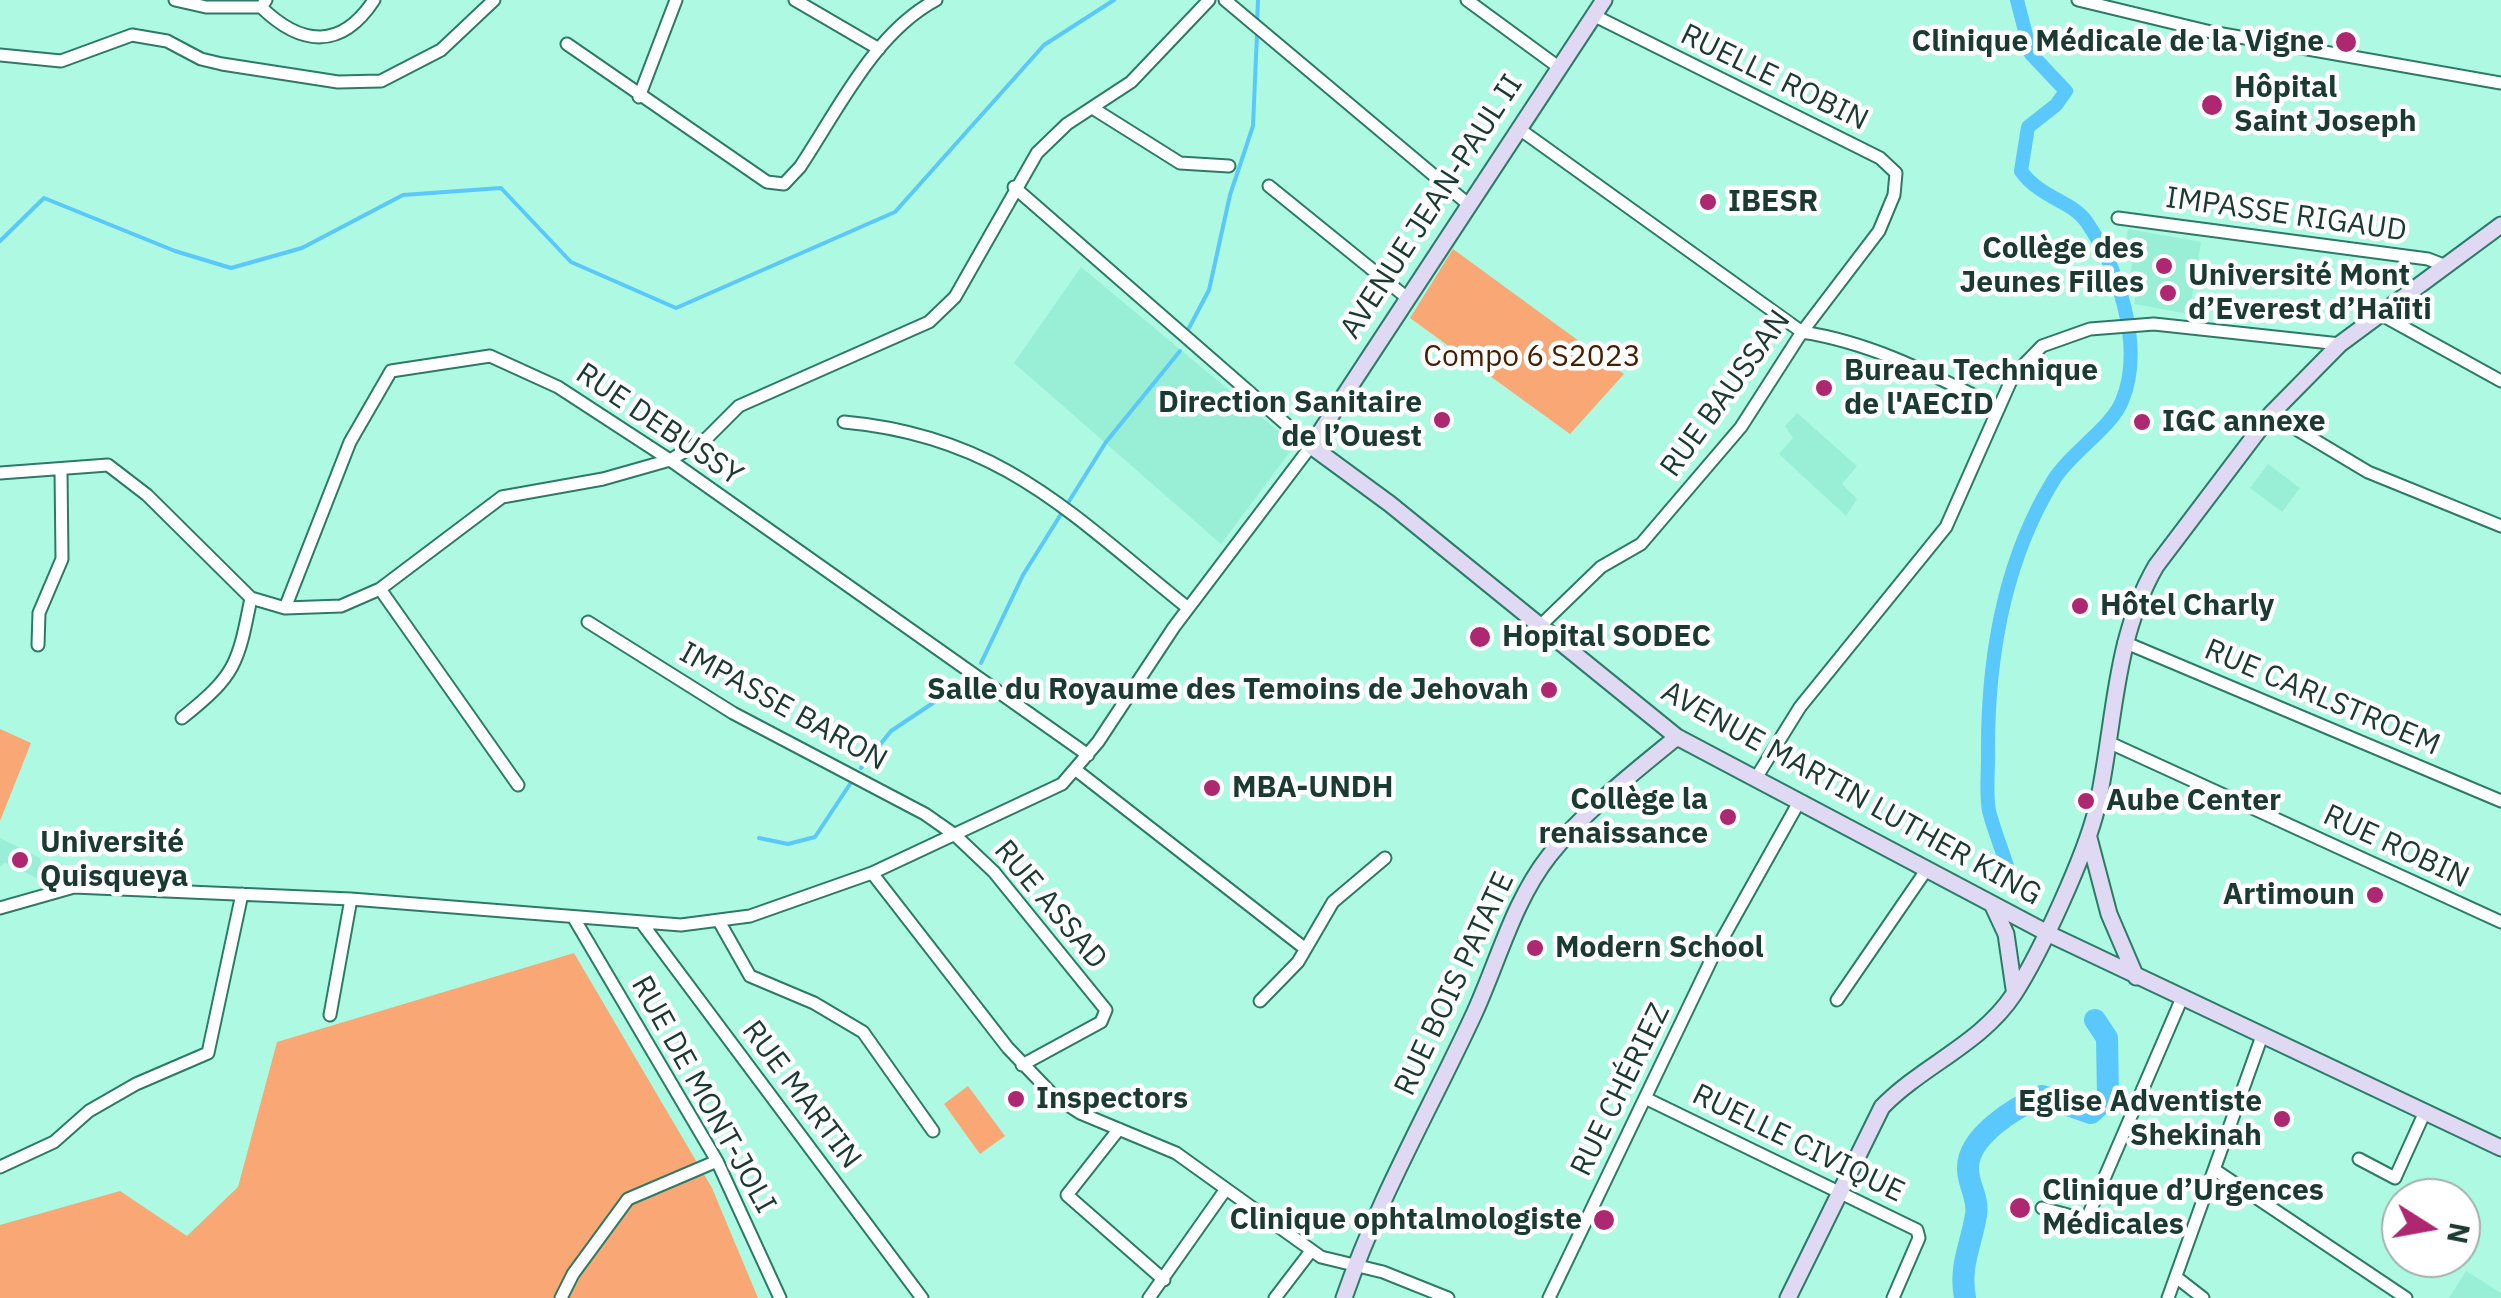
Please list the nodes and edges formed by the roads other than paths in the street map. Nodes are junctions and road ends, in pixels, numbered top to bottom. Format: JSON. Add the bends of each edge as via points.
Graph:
{"nodes":[{"id":1,"x":374,"y":0,"type":"edge"},
{"id":2,"x":494,"y":0,"type":"edge"},
{"id":3,"x":676,"y":0,"type":"edge"},
{"id":4,"x":936,"y":0,"type":"edge"},
{"id":5,"x":1209,"y":0,"type":"edge"},
{"id":6,"x":1225,"y":0,"type":"edge"},
{"id":7,"x":1467,"y":0,"type":"edge"},
{"id":8,"x":1604,"y":0,"type":"edge"},
{"id":9,"x":2078,"y":0,"type":"edge"},
{"id":10,"x":179,"y":1,"type":"edge"},
{"id":11,"x":803,"y":2,"type":"edge"},
{"id":12,"x":264,"y":4,"type":"edge"},
{"id":13,"x":1593,"y":16,"type":"junction"},
{"id":14,"x":567,"y":44,"type":"dead end"},
{"id":15,"x":879,"y":49,"type":"junction"},
{"id":16,"x":0,"y":56,"type":"edge"},
{"id":17,"x":1557,"y":66,"type":"junction"},
{"id":18,"x":2501,"y":83,"type":"edge"},
{"id":19,"x":638,"y":98,"type":"junction"},
{"id":20,"x":1094,"y":108,"type":"junction"},
{"id":21,"x":1518,"y":128,"type":"junction"},
{"id":22,"x":1880,"y":158,"type":"joint"},
{"id":23,"x":1228,"y":166,"type":"dead end"},
{"id":24,"x":1268,"y":186,"type":"dead end"},
{"id":25,"x":1014,"y":187,"type":"junction"},
{"id":26,"x":1468,"y":204,"type":"junction"},
{"id":27,"x":2118,"y":218,"type":"dead end"},
{"id":28,"x":2501,"y":225,"type":"edge"},
{"id":29,"x":2446,"y":266,"type":"junction"},
{"id":30,"x":1406,"y":297,"type":"junction"},
{"id":31,"x":2378,"y":314,"type":"junction"},
{"id":32,"x":1802,"y":332,"type":"junction"},
{"id":33,"x":2340,"y":344,"type":"junction"},
{"id":34,"x":2501,"y":381,"type":"edge"},
{"id":35,"x":1999,"y":408,"type":"junction"},
{"id":36,"x":2271,"y":414,"type":"junction"},
{"id":37,"x":844,"y":422,"type":"dead end"},
{"id":38,"x":1311,"y":446,"type":"junction"},
{"id":39,"x":670,"y":460,"type":"junction"},
{"id":40,"x":61,"y":470,"type":"junction"},
{"id":41,"x":0,"y":473,"type":"edge"},
{"id":42,"x":2501,"y":526,"type":"edge"},
{"id":43,"x":380,"y":589,"type":"junction"},
{"id":44,"x":250,"y":598,"type":"junction"},
{"id":45,"x":285,"y":608,"type":"junction"},
{"id":46,"x":1188,"y":608,"type":"junction"},
{"id":47,"x":588,"y":622,"type":"dead end"},
{"id":48,"x":1539,"y":627,"type":"junction"},
{"id":49,"x":2124,"y":642,"type":"junction"},
{"id":50,"x":38,"y":646,"type":"dead end"},
{"id":51,"x":182,"y":718,"type":"dead end"},
{"id":52,"x":1677,"y":737,"type":"junction"},
{"id":53,"x":2108,"y":742,"type":"junction"},
{"id":54,"x":1088,"y":755,"type":"junction"},
{"id":55,"x":1076,"y":770,"type":"junction"},
{"id":56,"x":1756,"y":778,"type":"junction"},
{"id":57,"x":518,"y":785,"type":"dead end"},
{"id":58,"x":2501,"y":800,"type":"edge"},
{"id":59,"x":1799,"y":802,"type":"junction"},
{"id":60,"x":954,"y":835,"type":"junction"},
{"id":61,"x":2089,"y":838,"type":"junction"},
{"id":62,"x":1384,"y":858,"type":"dead end"},
{"id":63,"x":1927,"y":869,"type":"junction"},
{"id":64,"x":872,"y":873,"type":"junction"},
{"id":65,"x":242,"y":894,"type":"junction"},
{"id":66,"x":351,"y":899,"type":"junction"},
{"id":67,"x":1992,"y":905,"type":"junction"},
{"id":68,"x":0,"y":908,"type":"edge"},
{"id":69,"x":576,"y":920,"type":"junction"},
{"id":70,"x":641,"y":922,"type":"junction"},
{"id":71,"x":2501,"y":922,"type":"edge"},
{"id":72,"x":720,"y":924,"type":"junction"},
{"id":73,"x":2044,"y":932,"type":"junction"},
{"id":74,"x":1303,"y":947,"type":"junction"},
{"id":75,"x":2136,"y":977,"type":"junction"},
{"id":76,"x":2014,"y":993,"type":"junction"},
{"id":77,"x":2182,"y":998,"type":"junction"},
{"id":78,"x":1837,"y":1000,"type":"dead end"},
{"id":79,"x":1260,"y":1001,"type":"dead end"},
{"id":80,"x":330,"y":1015,"type":"dead end"},
{"id":81,"x":2262,"y":1036,"type":"junction"},
{"id":82,"x":1022,"y":1065,"type":"junction"},
{"id":83,"x":1645,"y":1098,"type":"junction"},
{"id":84,"x":2424,"y":1114,"type":"junction"},
{"id":85,"x":1119,"y":1129,"type":"junction"},
{"id":86,"x":933,"y":1131,"type":"dead end"},
{"id":87,"x":2501,"y":1148,"type":"edge"},
{"id":88,"x":2358,"y":1159,"type":"dead end"},
{"id":89,"x":717,"y":1161,"type":"junction"},
{"id":90,"x":0,"y":1167,"type":"edge"},
{"id":91,"x":2214,"y":1170,"type":"junction"},
{"id":92,"x":1226,"y":1189,"type":"junction"},
{"id":93,"x":1840,"y":1190,"type":"junction"},
{"id":94,"x":2042,"y":1208,"type":"dead end"},
{"id":95,"x":1311,"y":1250,"type":"junction"},
{"id":96,"x":1354,"y":1268,"type":"junction"},
{"id":97,"x":2176,"y":1277,"type":"junction"},
{"id":98,"x":1164,"y":1280,"type":"junction"},
{"id":99,"x":561,"y":1298,"type":"edge"},
{"id":100,"x":780,"y":1298,"type":"edge"},
{"id":101,"x":922,"y":1298,"type":"edge"},
{"id":102,"x":1149,"y":1298,"type":"edge"},
{"id":103,"x":1275,"y":1298,"type":"edge"},
{"id":104,"x":1344,"y":1298,"type":"edge"},
{"id":105,"x":1448,"y":1298,"type":"edge"},
{"id":106,"x":1550,"y":1298,"type":"edge"},
{"id":107,"x":1788,"y":1298,"type":"edge"},
{"id":108,"x":1893,"y":1298,"type":"edge"},
{"id":109,"x":2168,"y":1298,"type":"edge"},
{"id":110,"x":2203,"y":1298,"type":"edge"},
{"id":111,"x":2406,"y":1298,"type":"edge"}],
"edges":[{"from":1,"to":12,"type":"street","via":[[360,21],[328,39],[297,34]]},
{"from":2,"to":16,"type":"street","via":[[441,50],[381,82],[222,64],[167,41],[132,35],[61,61]]},
{"from":3,"to":19,"type":"street"},
{"from":4,"to":15,"type":"street","via":[[915,11]]},
{"from":5,"to":20,"type":"street","via":[[1131,82]]},
{"from":6,"to":26,"type":"street"},
{"from":7,"to":17,"type":"street"},
{"from":8,"to":13,"type":"street","name":"AVENUE JEAN-PAUL II"},
{"from":9,"to":18,"type":"street","via":[[2211,32]]},
{"from":10,"to":12,"type":"street"},
{"from":11,"to":15,"type":"street"},
{"from":13,"to":17,"type":"street","name":"AVENUE JEAN-PAUL II"},
{"from":13,"to":22,"type":"street","name":"RUELLE ROBIN"},
{"from":14,"to":19,"type":"street"},
{"from":15,"to":19,"type":"street","via":[[784,184],[767,182]]},
{"from":17,"to":21,"type":"street","name":"AVENUE JEAN-PAUL II"},
{"from":20,"to":23,"type":"street","via":[[1180,163]]},
{"from":20,"to":25,"type":"street","via":[[1057,134]]},
{"from":21,"to":26,"type":"street","name":"AVENUE JEAN-PAUL II"},
{"from":21,"to":32,"type":"street"},
{"from":22,"to":32,"type":"street","name":"RUE BAUSSAN","via":[[1896,174],[1879,231]]},
{"from":24,"to":30,"type":"street"},
{"from":25,"to":38,"type":"street","name":"AVENUE MARTIN LUTHER KING"},
{"from":25,"to":39,"type":"street","via":[[955,298],[929,322],[738,406],[707,438]]},
{"from":26,"to":30,"type":"street","name":"AVENUE JEAN-PAUL II"},
{"from":27,"to":29,"type":"street","name":"IMPASSE RIGAUD"},
{"from":28,"to":29,"type":"street"},
{"from":29,"to":31,"type":"street"},
{"from":30,"to":38,"type":"street","name":"AVENUE JEAN-PAUL II"},
{"from":31,"to":33,"type":"street"},
{"from":31,"to":34,"type":"street"},
{"from":32,"to":35,"type":"street","via":[[1907,362]]},
{"from":32,"to":48,"type":"street","name":"RUE BAUSSAN","via":[[1741,427],[1641,544],[1601,567]]},
{"from":33,"to":35,"type":"street","via":[[2154,324],[2090,329],[2042,346],[2013,376]]},
{"from":33,"to":36,"type":"street"},
{"from":35,"to":56,"type":"street","via":[[1946,527],[1800,707]]},
{"from":36,"to":42,"type":"street","via":[[2368,472]]},
{"from":36,"to":49,"type":"street","via":[[2156,566]]},
{"from":37,"to":46,"type":"street","via":[[897,426],[954,442],[1014,472]]},
{"from":38,"to":46,"type":"street"},
{"from":38,"to":48,"type":"street","name":"AVENUE MARTIN LUTHER KING"},
{"from":39,"to":43,"type":"street","via":[[502,497]]},
{"from":39,"to":45,"type":"street","name":"RUE DEBUSSY","via":[[558,387],[490,356],[391,371],[350,442]]},
{"from":39,"to":54,"type":"street","name":"RUE DEBUSSY"},
{"from":40,"to":41,"type":"street"},
{"from":40,"to":44,"type":"street","via":[[108,465]]},
{"from":40,"to":50,"type":"street","via":[[62,559],[39,613]]},
{"from":43,"to":45,"type":"street","via":[[342,606]]},
{"from":43,"to":57,"type":"street"},
{"from":44,"to":45,"type":"street"},
{"from":44,"to":51,"type":"street","via":[[240,654],[224,685]]},
{"from":46,"to":54,"type":"street"},
{"from":47,"to":60,"type":"street","name":"IMPASSE BARON"},
{"from":48,"to":52,"type":"street","name":"AVENUE MARTIN LUTHER KING"},
{"from":49,"to":53,"type":"street"},
{"from":49,"to":58,"type":"street","name":"RUE CARLSTROEM"},
{"from":52,"to":56,"type":"street","name":"AVENUE MARTIN LUTHER KING"},
{"from":52,"to":96,"type":"street","name":"RUE BOIS PATATE","via":[[1605,798],[1531,882]]},
{"from":53,"to":61,"type":"street"},
{"from":53,"to":71,"type":"street","name":"RUE ROBIN"},
{"from":54,"to":55,"type":"street"},
{"from":55,"to":60,"type":"street","via":[[1043,796]]},
{"from":55,"to":74,"type":"street"},
{"from":56,"to":59,"type":"street","name":"AVENUE MARTIN LUTHER KING"},
{"from":59,"to":63,"type":"street","name":"AVENUE MARTIN LUTHER KING"},
{"from":59,"to":83,"type":"street","name":"RUE CHÉRIEZ","via":[[1715,952]]},
{"from":60,"to":64,"type":"street"},
{"from":60,"to":82,"type":"street","name":"RUE ASSAD","via":[[994,872],[1106,1010],[1102,1022]]},
{"from":61,"to":73,"type":"street"},
{"from":61,"to":75,"type":"street","via":[[2109,914]]},
{"from":62,"to":74,"type":"street","via":[[1333,902]]},
{"from":63,"to":67,"type":"street","name":"AVENUE MARTIN LUTHER KING"},
{"from":63,"to":78,"type":"street"},
{"from":64,"to":72,"type":"street"},
{"from":64,"to":82,"type":"street"},
{"from":65,"to":66,"type":"street"},
{"from":65,"to":68,"type":"street","via":[[74,887]]},
{"from":65,"to":90,"type":"street","via":[[208,1053],[136,1084],[89,1110],[54,1142]]},
{"from":66,"to":69,"type":"street"},
{"from":66,"to":80,"type":"street"},
{"from":67,"to":73,"type":"street","name":"AVENUE MARTIN LUTHER KING"},
{"from":67,"to":76,"type":"street","via":[[2010,948]]},
{"from":69,"to":70,"type":"street"},
{"from":69,"to":89,"type":"street","name":"RUE DE MONT-JOLI"},
{"from":70,"to":72,"type":"street"},
{"from":70,"to":101,"type":"street","name":"RUE MARTIN"},
{"from":72,"to":86,"type":"street","via":[[750,976],[863,1032]]},
{"from":73,"to":75,"type":"street","name":"AVENUE MARTIN LUTHER KING"},
{"from":73,"to":76,"type":"street"},
{"from":74,"to":79,"type":"street","via":[[1298,962]]},
{"from":75,"to":77,"type":"street","name":"AVENUE MARTIN LUTHER KING"},
{"from":76,"to":93,"type":"street","via":[[1995,1019],[1882,1107]]},
{"from":77,"to":81,"type":"street","name":"AVENUE MARTIN LUTHER KING"},
{"from":77,"to":94,"type":"street","via":[[2088,1216]]},
{"from":81,"to":84,"type":"street","name":"AVENUE MARTIN LUTHER KING"},
{"from":81,"to":91,"type":"street"},
{"from":82,"to":85,"type":"street","via":[[1054,1096]]},
{"from":83,"to":93,"type":"street","name":"RUELLE CIVIQUE"},
{"from":83,"to":106,"type":"street","name":"RUE CHÉRIEZ"},
{"from":84,"to":87,"type":"street","name":"AVENUE MARTIN LUTHER KING"},
{"from":84,"to":88,"type":"street","via":[[2395,1178]]},
{"from":85,"to":92,"type":"street","via":[[1162,1146]]},
{"from":85,"to":98,"type":"street","via":[[1067,1195]]},
{"from":89,"to":99,"type":"street","via":[[628,1200]]},
{"from":89,"to":100,"type":"street","name":"RUE DE MONT-JOLI"},
{"from":91,"to":97,"type":"street"},
{"from":91,"to":111,"type":"street"},
{"from":92,"to":95,"type":"street"},
{"from":92,"to":98,"type":"street"},
{"from":93,"to":107,"type":"street"},
{"from":93,"to":108,"type":"street","name":"RUELLE CIVIQUE","via":[[1917,1230]]},
{"from":95,"to":96,"type":"street"},
{"from":95,"to":103,"type":"street"},
{"from":96,"to":104,"type":"street","name":"RUE BOIS PATATE"},
{"from":96,"to":105,"type":"street","via":[[1383,1272]]},
{"from":97,"to":109,"type":"street"},
{"from":97,"to":110,"type":"street"},
{"from":98,"to":102,"type":"street"}]}
